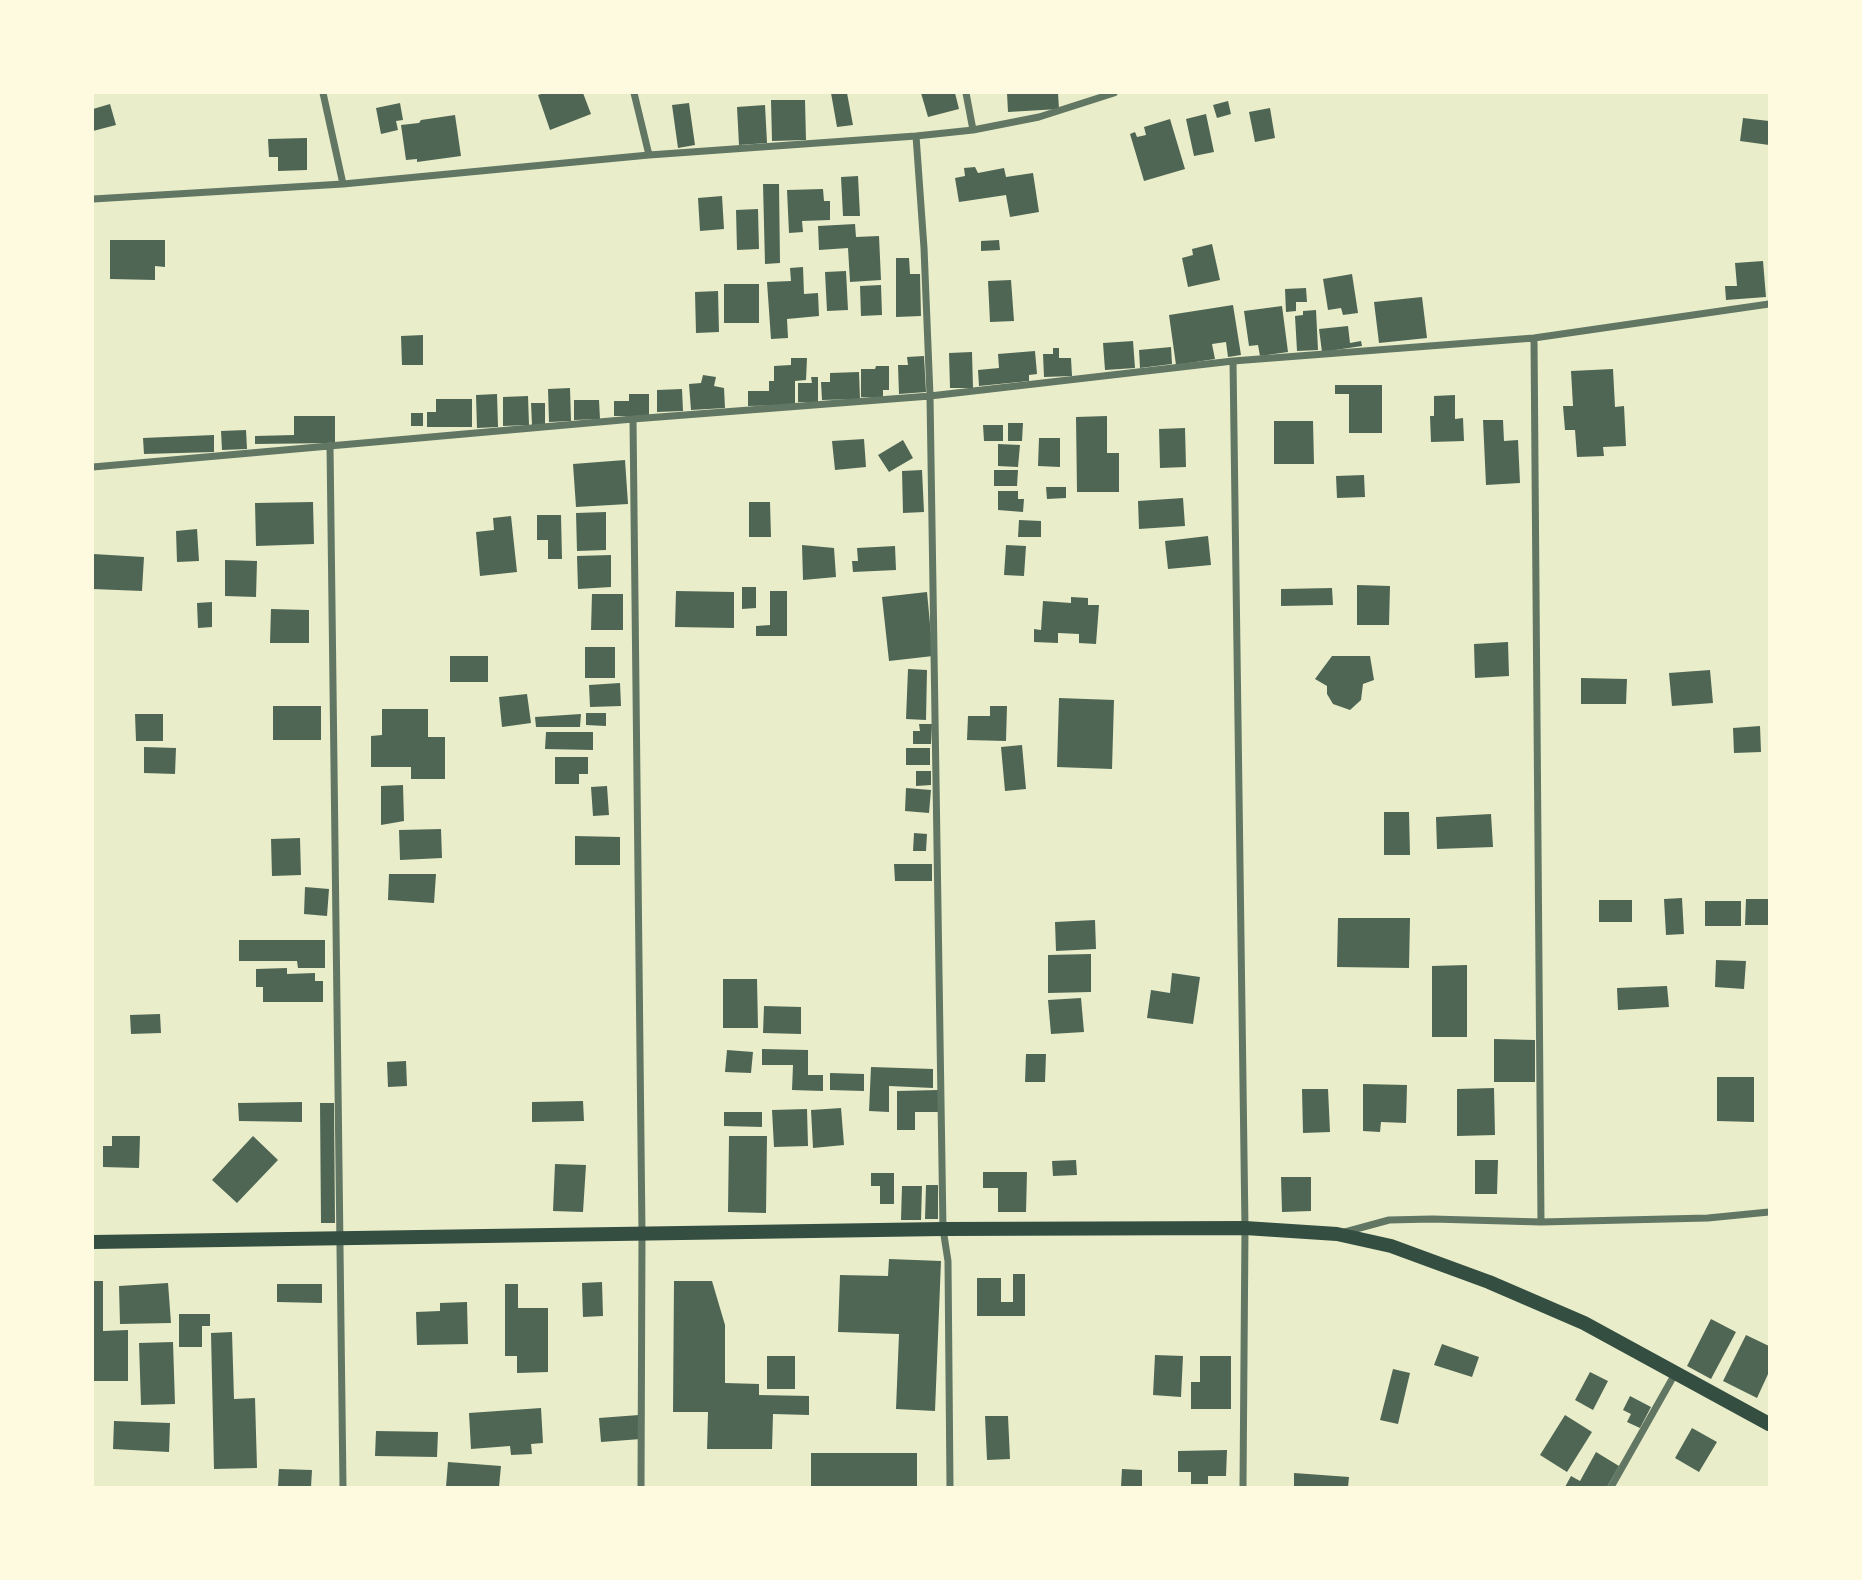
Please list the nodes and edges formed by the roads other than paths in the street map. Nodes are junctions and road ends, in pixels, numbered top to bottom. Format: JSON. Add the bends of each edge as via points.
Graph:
{"nodes":[{"id":1,"x":323,"y":93,"type":"edge"},
{"id":2,"x":634,"y":93,"type":"edge"},
{"id":3,"x":966,"y":93,"type":"edge"},
{"id":4,"x":1114,"y":93,"type":"edge"},
{"id":5,"x":973,"y":130,"type":"junction"},
{"id":6,"x":916,"y":136,"type":"junction"},
{"id":7,"x":649,"y":155,"type":"junction"},
{"id":8,"x":343,"y":184,"type":"junction"},
{"id":9,"x":93,"y":199,"type":"edge"},
{"id":10,"x":1769,"y":304,"type":"edge"},
{"id":11,"x":1534,"y":338,"type":"junction"},
{"id":12,"x":1233,"y":361,"type":"junction"},
{"id":13,"x":930,"y":396,"type":"junction"},
{"id":14,"x":633,"y":419,"type":"junction"},
{"id":15,"x":330,"y":445,"type":"junction"},
{"id":16,"x":93,"y":467,"type":"edge"},
{"id":17,"x":1769,"y":1212,"type":"edge"},
{"id":18,"x":1541,"y":1222,"type":"junction"},
{"id":19,"x":943,"y":1228,"type":"junction"},
{"id":20,"x":1245,"y":1228,"type":"junction"},
{"id":21,"x":642,"y":1233,"type":"junction"},
{"id":22,"x":1337,"y":1234,"type":"junction"},
{"id":23,"x":340,"y":1238,"type":"junction"},
{"id":24,"x":93,"y":1242,"type":"edge"},
{"id":25,"x":1676,"y":1372,"type":"junction"},
{"id":26,"x":1769,"y":1424,"type":"edge"},
{"id":27,"x":343,"y":1487,"type":"edge"},
{"id":28,"x":641,"y":1487,"type":"edge"},
{"id":29,"x":950,"y":1487,"type":"edge"},
{"id":30,"x":1244,"y":1487,"type":"edge"},
{"id":31,"x":1611,"y":1487,"type":"edge"}],
"edges":[{"from":1,"to":8,"type":"street"},
{"from":2,"to":7,"type":"street"},
{"from":3,"to":5,"type":"street"},
{"from":4,"to":5,"type":"street","via":[[1039,117]]},
{"from":5,"to":6,"type":"street"},
{"from":6,"to":7,"type":"street"},
{"from":6,"to":13,"type":"street"},
{"from":7,"to":8,"type":"street"},
{"from":8,"to":9,"type":"street"},
{"from":10,"to":11,"type":"street"},
{"from":11,"to":12,"type":"street"},
{"from":11,"to":18,"type":"street"},
{"from":12,"to":13,"type":"street"},
{"from":12,"to":20,"type":"street"},
{"from":13,"to":14,"type":"street"},
{"from":13,"to":19,"type":"street"},
{"from":14,"to":15,"type":"street"},
{"from":14,"to":21,"type":"street"},
{"from":15,"to":16,"type":"street"},
{"from":15,"to":23,"type":"street"},
{"from":17,"to":18,"type":"street"},
{"from":18,"to":22,"type":"street","via":[[1389,1220]]},
{"from":19,"to":20,"type":"main road"},
{"from":19,"to":21,"type":"main road"},
{"from":19,"to":29,"type":"street","via":[[948,1261]]},
{"from":20,"to":22,"type":"main road"},
{"from":20,"to":30,"type":"street"},
{"from":21,"to":23,"type":"main road"},
{"from":21,"to":28,"type":"street"},
{"from":22,"to":25,"type":"main road","via":[[1391,1247],[1489,1282],[1584,1323]]},
{"from":23,"to":24,"type":"main road"},
{"from":23,"to":27,"type":"street"},
{"from":25,"to":26,"type":"main road"},
{"from":25,"to":31,"type":"street"}]}
